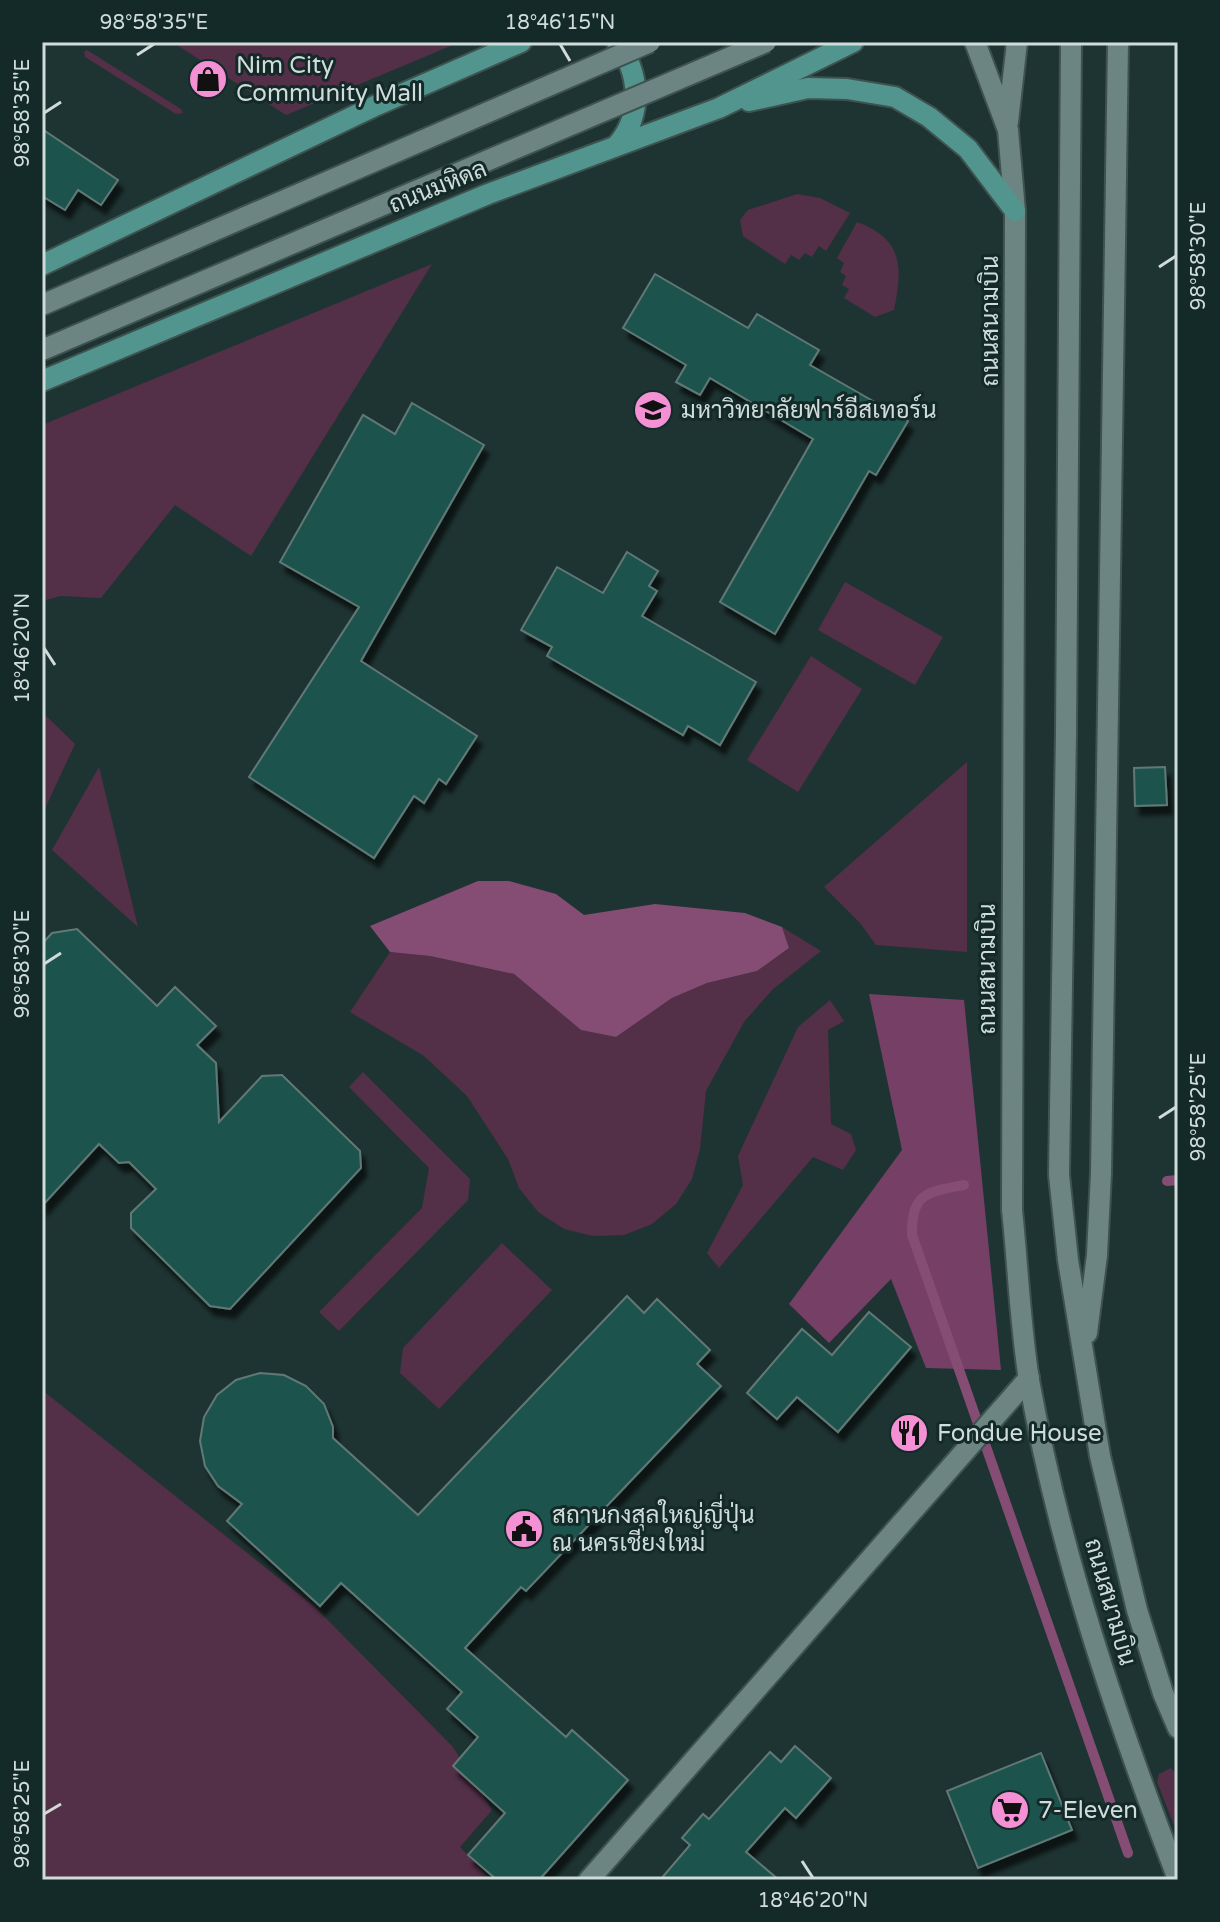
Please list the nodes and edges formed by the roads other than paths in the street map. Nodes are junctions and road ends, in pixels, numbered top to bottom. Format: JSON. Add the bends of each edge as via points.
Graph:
{"nodes":[{"id":1,"x":521,"y":42,"type":"edge"},
{"id":2,"x":617,"y":42,"type":"edge"},
{"id":3,"x":650,"y":42,"type":"edge"},
{"id":4,"x":766,"y":42,"type":"edge"},
{"id":5,"x":853,"y":42,"type":"edge"},
{"id":6,"x":975,"y":42,"type":"edge"},
{"id":7,"x":1017,"y":42,"type":"edge"},
{"id":8,"x":1071,"y":42,"type":"edge"},
{"id":9,"x":1118,"y":42,"type":"edge"},
{"id":10,"x":719,"y":108,"type":"junction"},
{"id":11,"x":1008,"y":130,"type":"junction"},
{"id":12,"x":617,"y":145,"type":"junction"},
{"id":13,"x":1015,"y":211,"type":"junction"},
{"id":14,"x":42,"y":265,"type":"edge"},
{"id":15,"x":42,"y":305,"type":"edge"},
{"id":16,"x":42,"y":350,"type":"edge"},
{"id":17,"x":42,"y":381,"type":"edge"},
{"id":18,"x":1084,"y":1358,"type":"junction"},
{"id":19,"x":1029,"y":1378,"type":"junction"},
{"id":20,"x":1178,"y":1728,"type":"edge"},
{"id":21,"x":1178,"y":1879,"type":"edge"},
{"id":22,"x":589,"y":1880,"type":"edge"}],
"edges":[{"from":1,"to":14,"type":"main road"},
{"from":2,"to":12,"type":"main road","via":[[628,59],[636,93],[634,119]]},
{"from":3,"to":15,"type":"main road","name":"ถนนมหิดล","bridge":true},
{"from":4,"to":16,"type":"main road","name":"ถนนมหิดล","bridge":true},
{"from":5,"to":10,"type":"main road","name":"ถนนมหิดล"},
{"from":6,"to":11,"type":"main road","name":"ถนนสนามบิน"},
{"from":7,"to":11,"type":"main road"},
{"from":8,"to":18,"type":"main road","name":"ถนนสนามบิน","via":[[1059,1175]]},
{"from":9,"to":18,"type":"main road","name":"ถนนสนามบิน","via":[[1101,1173]]},
{"from":10,"to":12,"type":"main road","name":"ถนนมหิดล"},
{"from":10,"to":13,"type":"main road","via":[[808,88],[895,97],[968,149]]},
{"from":11,"to":13,"type":"main road","name":"ถนนสนามบิน"},
{"from":12,"to":17,"type":"main road","name":"ถนนมหิดล"},
{"from":13,"to":19,"type":"main road","name":"ถนนสนามบิน","via":[[1012,1210]]},
{"from":18,"to":20,"type":"main road","name":"ถนนสนามบิน","via":[[1122,1557]]},
{"from":19,"to":21,"type":"main road","name":"ถนนสนามบิน","via":[[1079,1597]]},
{"from":19,"to":22,"type":"main road"}]}
